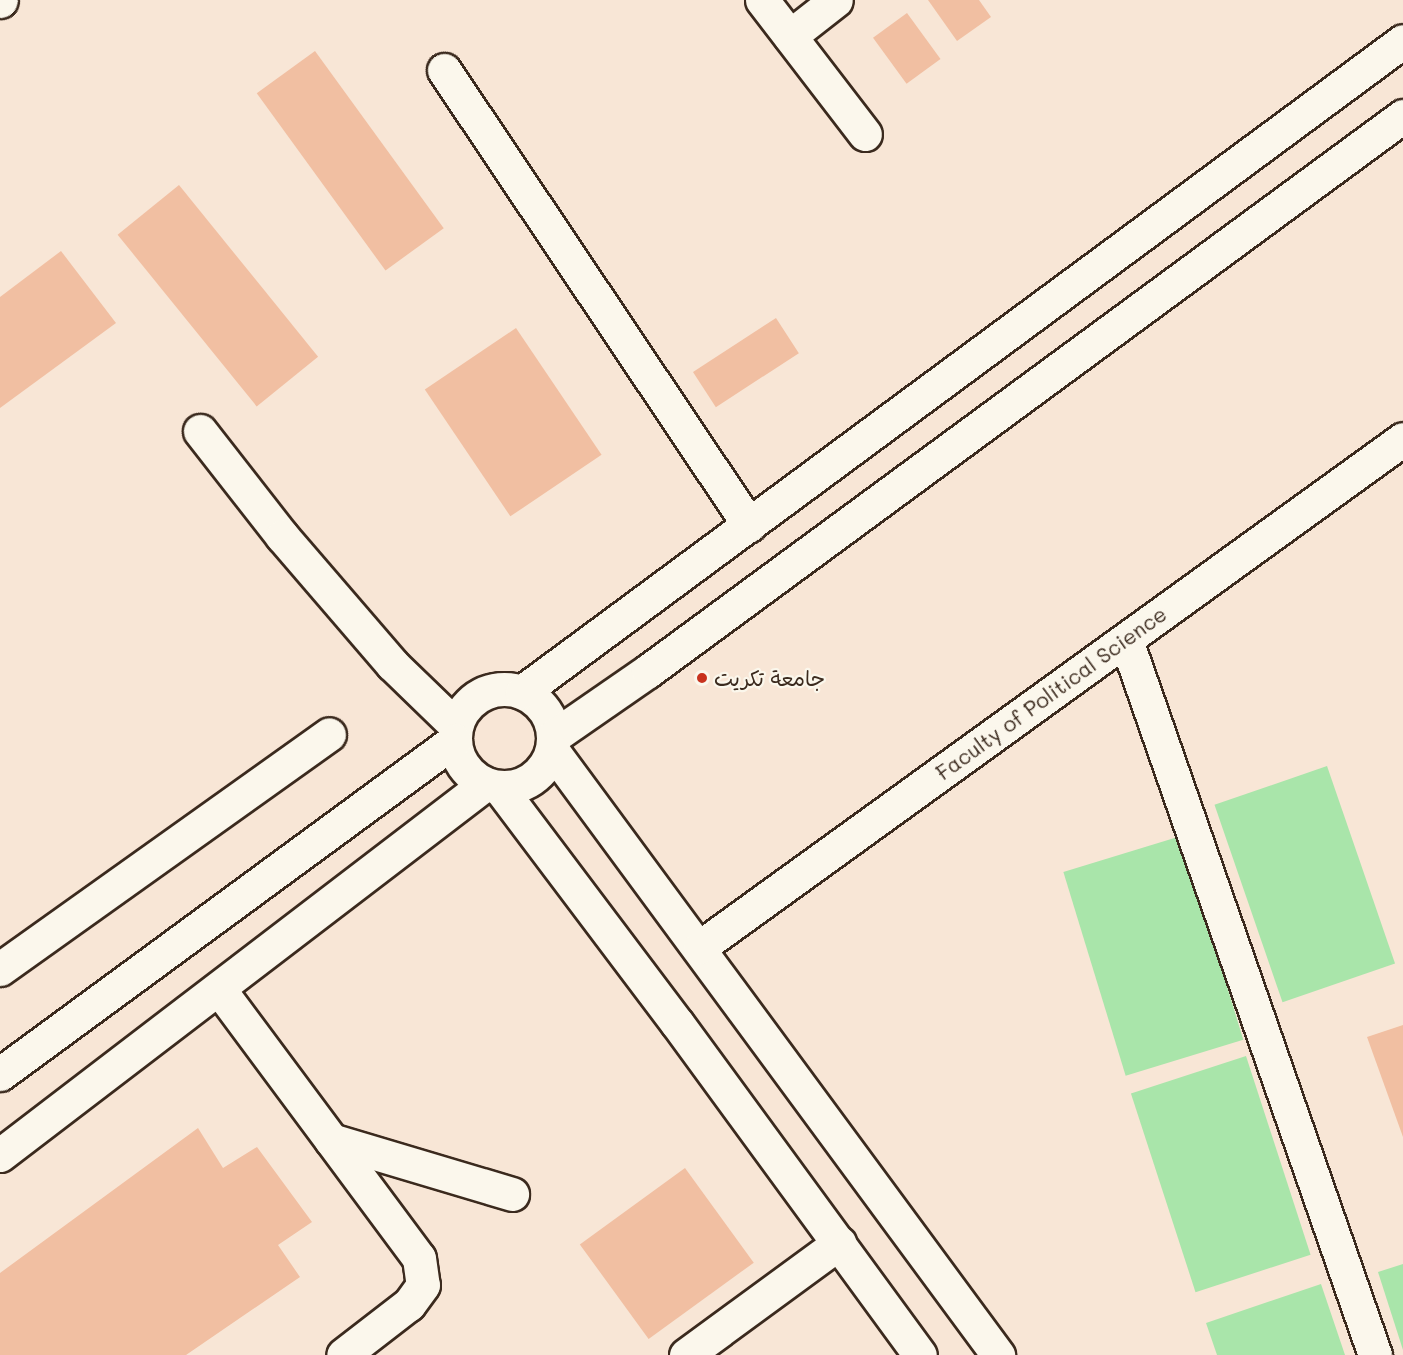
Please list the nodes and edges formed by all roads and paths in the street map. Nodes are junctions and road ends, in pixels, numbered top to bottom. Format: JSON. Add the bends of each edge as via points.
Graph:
{"nodes":[{"id":1,"x":762,"y":0,"type":"edge"},
{"id":2,"x":836,"y":0,"type":"edge"},
{"id":3,"x":790,"y":36,"type":"junction"},
{"id":4,"x":1403,"y":41,"type":"edge"},
{"id":5,"x":444,"y":70,"type":"dead end"},
{"id":6,"x":1403,"y":116,"type":"edge"},
{"id":7,"x":866,"y":134,"type":"dead end"},
{"id":8,"x":200,"y":431,"type":"dead end"},
{"id":9,"x":1403,"y":439,"type":"edge"},
{"id":10,"x":749,"y":525,"type":"junction"},
{"id":11,"x":1126,"y":640,"type":"junction"},
{"id":12,"x":522,"y":692,"type":"junction"},
{"id":13,"x":455,"y":733,"type":"junction"},
{"id":14,"x":329,"y":734,"type":"dead end"},
{"id":15,"x":553,"y":743,"type":"junction"},
{"id":16,"x":492,"y":785,"type":"junction"},
{"id":17,"x":700,"y":947,"type":"junction"},
{"id":18,"x":0,"y":969,"type":"edge"},
{"id":19,"x":219,"y":989,"type":"junction"},
{"id":20,"x":0,"y":1074,"type":"edge"},
{"id":21,"x":331,"y":1140,"type":"junction"},
{"id":22,"x":0,"y":1155,"type":"edge"},
{"id":23,"x":512,"y":1194,"type":"dead end"},
{"id":24,"x":838,"y":1243,"type":"junction"},
{"id":25,"x":343,"y":1355,"type":"edge"},
{"id":26,"x":686,"y":1355,"type":"edge"},
{"id":27,"x":920,"y":1355,"type":"edge"},
{"id":28,"x":998,"y":1355,"type":"edge"},
{"id":29,"x":1375,"y":1355,"type":"edge"}],
"edges":[{"from":1,"to":3,"type":"street"},
{"from":2,"to":3,"type":"street"},
{"from":3,"to":7,"type":"street"},
{"from":4,"to":10,"type":"street"},
{"from":5,"to":10,"type":"street"},
{"from":6,"to":15,"type":"street"},
{"from":8,"to":13,"type":"street","via":[[282,536]]},
{"from":9,"to":11,"type":"street","name":"Faculty of Political Science"},
{"from":10,"to":12,"type":"street"},
{"from":11,"to":17,"type":"street","name":"Faculty of Political Science"},
{"from":11,"to":29,"type":"street"},
{"from":12,"to":13,"type":"street","via":[[509,689],[481,694],[470,702]]},
{"from":12,"to":15,"type":"street","via":[[544,710]]},
{"from":13,"to":16,"type":"street","via":[[463,766]]},
{"from":13,"to":20,"type":"street"},
{"from":14,"to":18,"type":"street"},
{"from":15,"to":16,"type":"street","via":[[547,763],[526,782]]},
{"from":15,"to":17,"type":"street"},
{"from":16,"to":19,"type":"street"},
{"from":16,"to":24,"type":"street"},
{"from":17,"to":28,"type":"street"},
{"from":19,"to":21,"type":"street"},
{"from":19,"to":22,"type":"street"},
{"from":21,"to":23,"type":"street"},
{"from":21,"to":25,"type":"street","via":[[419,1258],[423,1285],[409,1304]]},
{"from":24,"to":26,"type":"street"},
{"from":24,"to":27,"type":"street"}]}
